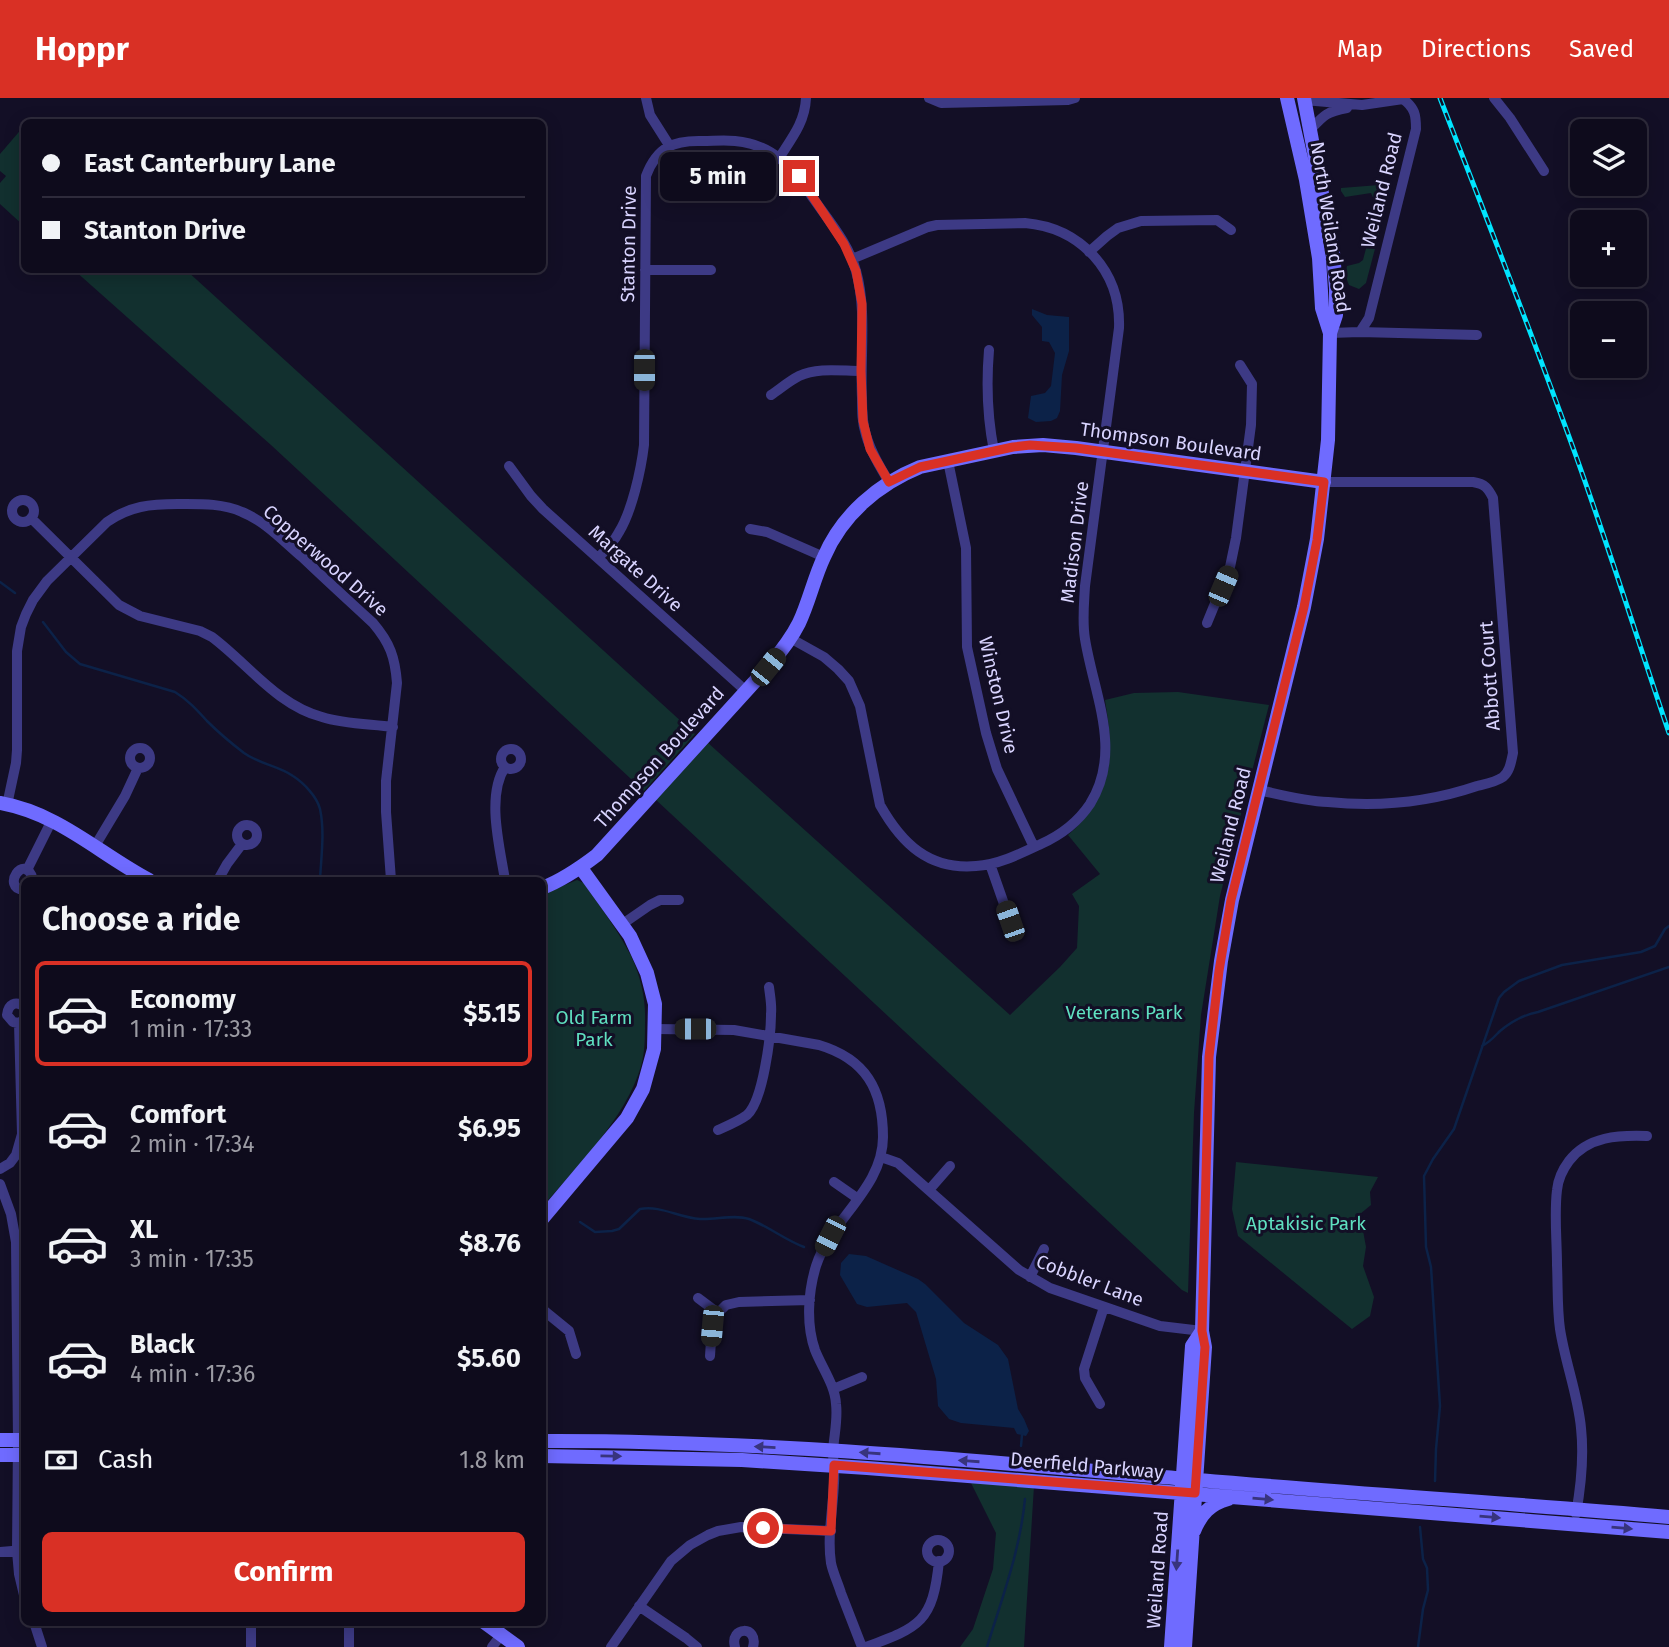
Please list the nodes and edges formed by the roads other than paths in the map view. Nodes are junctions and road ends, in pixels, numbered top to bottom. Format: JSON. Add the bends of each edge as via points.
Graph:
{"nodes":[{"id":1,"x":646,"y":98,"type":"edge"},
{"id":2,"x":806,"y":98,"type":"edge"},
{"id":3,"x":929,"y":98,"type":"edge"},
{"id":4,"x":1075,"y":98,"type":"edge"},
{"id":5,"x":1287,"y":98,"type":"edge"},
{"id":6,"x":1494,"y":98,"type":"edge"},
{"id":7,"x":1304,"y":99,"type":"edge"},
{"id":8,"x":1362,"y":105,"type":"junction"},
{"id":9,"x":1310,"y":130,"type":"junction"},
{"id":10,"x":669,"y":145,"type":"junction"},
{"id":11,"x":779,"y":158,"type":"junction"},
{"id":12,"x":1544,"y":171,"type":"dead end"},
{"id":13,"x":1231,"y":230,"type":"dead end"},
{"id":14,"x":1089,"y":252,"type":"junction"},
{"id":15,"x":852,"y":259,"type":"junction"},
{"id":16,"x":645,"y":270,"type":"junction"},
{"id":17,"x":711,"y":271,"type":"dead end"},
{"id":18,"x":1360,"y":332,"type":"junction"},
{"id":19,"x":1330,"y":333,"type":"junction"},
{"id":20,"x":1477,"y":335,"type":"dead end"},
{"id":21,"x":989,"y":350,"type":"dead end"},
{"id":22,"x":1240,"y":365,"type":"dead end"},
{"id":23,"x":861,"y":371,"type":"junction"},
{"id":24,"x":771,"y":395,"type":"dead end"},
{"id":25,"x":994,"y":451,"type":"junction"},
{"id":26,"x":1103,"y":451,"type":"junction"},
{"id":27,"x":948,"y":461,"type":"junction"},
{"id":28,"x":509,"y":466,"type":"dead end"},
{"id":29,"x":1245,"y":471,"type":"junction"},
{"id":30,"x":889,"y":482,"type":"junction"},
{"id":31,"x":1324,"y":482,"type":"junction"},
{"id":32,"x":31,"y":518,"type":"dead end"},
{"id":33,"x":750,"y":529,"type":"dead end"},
{"id":34,"x":824,"y":556,"type":"junction"},
{"id":35,"x":71,"y":557,"type":"junction"},
{"id":36,"x":598,"y":558,"type":"junction"},
{"id":37,"x":1207,"y":623,"type":"dead end"},
{"id":38,"x":790,"y":638,"type":"junction"},
{"id":39,"x":746,"y":691,"type":"junction"},
{"id":40,"x":393,"y":727,"type":"junction"},
{"id":41,"x":505,"y":767,"type":"dead end"},
{"id":42,"x":138,"y":768,"type":"dead end"},
{"id":43,"x":1259,"y":790,"type":"junction"},
{"id":44,"x":3,"y":804,"type":"edge"},
{"id":45,"x":51,"y":820,"type":"junction"},
{"id":46,"x":242,"y":844,"type":"dead end"},
{"id":47,"x":95,"y":846,"type":"junction"},
{"id":48,"x":1034,"y":847,"type":"junction"},
{"id":49,"x":990,"y":864,"type":"junction"},
{"id":50,"x":581,"y":867,"type":"junction"},
{"id":51,"x":27,"y":870,"type":"junction"},
{"id":52,"x":32,"y":877,"type":"edge"},
{"id":53,"x":144,"y":877,"type":"edge"},
{"id":54,"x":220,"y":877,"type":"edge"},
{"id":55,"x":391,"y":877,"type":"edge"},
{"id":56,"x":504,"y":877,"type":"edge"},
{"id":57,"x":546,"y":886,"type":"edge"},
{"id":58,"x":21,"y":889,"type":"edge"},
{"id":59,"x":679,"y":900,"type":"dead end"},
{"id":60,"x":1010,"y":921,"type":"dead end"},
{"id":61,"x":621,"y":925,"type":"junction"},
{"id":62,"x":769,"y":987,"type":"dead end"},
{"id":63,"x":21,"y":1006,"type":"edge"},
{"id":64,"x":21,"y":1021,"type":"edge"},
{"id":65,"x":655,"y":1029,"type":"junction"},
{"id":66,"x":769,"y":1037,"type":"junction"},
{"id":67,"x":718,"y":1130,"type":"dead end"},
{"id":68,"x":1647,"y":1136,"type":"dead end"},
{"id":69,"x":21,"y":1138,"type":"edge"},
{"id":70,"x":881,"y":1157,"type":"junction"},
{"id":71,"x":950,"y":1166,"type":"dead end"},
{"id":72,"x":0,"y":1169,"type":"edge"},
{"id":73,"x":834,"y":1182,"type":"dead end"},
{"id":74,"x":0,"y":1184,"type":"edge"},
{"id":75,"x":929,"y":1190,"type":"junction"},
{"id":76,"x":857,"y":1198,"type":"junction"},
{"id":77,"x":546,"y":1214,"type":"edge"},
{"id":78,"x":1045,"y":1249,"type":"dead end"},
{"id":79,"x":1030,"y":1278,"type":"junction"},
{"id":80,"x":698,"y":1298,"type":"dead end"},
{"id":81,"x":810,"y":1300,"type":"junction"},
{"id":82,"x":1104,"y":1307,"type":"junction"},
{"id":83,"x":546,"y":1312,"type":"edge"},
{"id":84,"x":718,"y":1313,"type":"junction"},
{"id":85,"x":1202,"y":1331,"type":"junction"},
{"id":86,"x":576,"y":1354,"type":"dead end"},
{"id":87,"x":710,"y":1356,"type":"dead end"},
{"id":88,"x":862,"y":1377,"type":"dead end"},
{"id":89,"x":833,"y":1389,"type":"junction"},
{"id":90,"x":1100,"y":1404,"type":"dead end"},
{"id":91,"x":0,"y":1440,"type":"edge"},
{"id":92,"x":546,"y":1441,"type":"edge"},
{"id":93,"x":21,"y":1448,"type":"edge"},
{"id":94,"x":0,"y":1455,"type":"edge"},
{"id":95,"x":546,"y":1456,"type":"edge"},
{"id":96,"x":834,"y":1458,"type":"junction"},
{"id":97,"x":1189,"y":1486,"type":"junction"},
{"id":98,"x":1236,"y":1497,"type":"junction"},
{"id":99,"x":1577,"y":1509,"type":"junction"},
{"id":100,"x":1669,"y":1517,"type":"edge"},
{"id":101,"x":1574,"y":1524,"type":"junction"},
{"id":102,"x":831,"y":1531,"type":"junction"},
{"id":103,"x":1669,"y":1532,"type":"edge"},
{"id":104,"x":1192,"y":1536,"type":"junction"},
{"id":105,"x":21,"y":1550,"type":"edge"},
{"id":106,"x":0,"y":1552,"type":"edge"},
{"id":107,"x":939,"y":1561,"type":"dead end"},
{"id":108,"x":21,"y":1582,"type":"edge"},
{"id":109,"x":639,"y":1606,"type":"junction"},
{"id":110,"x":35,"y":1626,"type":"edge"},
{"id":111,"x":251,"y":1626,"type":"edge"},
{"id":112,"x":349,"y":1626,"type":"edge"},
{"id":113,"x":487,"y":1626,"type":"edge"},
{"id":114,"x":496,"y":1641,"type":"edge"},
{"id":115,"x":42,"y":1647,"type":"edge"},
{"id":116,"x":251,"y":1647,"type":"edge"},
{"id":117,"x":349,"y":1647,"type":"edge"},
{"id":118,"x":518,"y":1647,"type":"edge"},
{"id":119,"x":611,"y":1647,"type":"edge"},
{"id":120,"x":697,"y":1647,"type":"edge"},
{"id":121,"x":735,"y":1647,"type":"edge"},
{"id":122,"x":753,"y":1647,"type":"edge"},
{"id":123,"x":864,"y":1647,"type":"edge"},
{"id":124,"x":1171,"y":1647,"type":"edge"},
{"id":125,"x":1185,"y":1647,"type":"edge"}],
"edges":[{"from":1,"to":10,"type":"street"},
{"from":2,"to":11,"type":"street","via":[[797,131]]},
{"from":3,"to":4,"type":"street","via":[[941,103]]},
{"from":5,"to":19,"type":"main road","name":"North Weiland Road","via":[[1306,180],[1322,308]]},
{"from":6,"to":12,"type":"street"},
{"from":7,"to":8,"type":"street","name":"Weiland Road"},
{"from":7,"to":9,"type":"main road","name":"North Weiland Road"},
{"from":8,"to":9,"type":"street","name":"Weiland Road","via":[[1324,114]]},
{"from":8,"to":18,"type":"street","name":"Weiland Road","via":[[1403,99],[1414,109],[1416,129],[1369,318]]},
{"from":9,"to":19,"type":"main road","name":"North Weiland Road","via":[[1333,252],[1336,315]]},
{"from":10,"to":11,"type":"street","via":[[690,140],[736,141]]},
{"from":10,"to":16,"type":"street","name":"Stanton Drive","via":[[646,176]]},
{"from":11,"to":15,"type":"street","via":[[799,176]]},
{"from":13,"to":14,"type":"street","via":[[1217,220],[1141,221],[1118,228]]},
{"from":14,"to":15,"type":"street","name":"Madison Drive","via":[[1072,237],[1038,225],[937,225]]},
{"from":14,"to":26,"type":"street","name":"Madison Drive","via":[[1106,272],[1119,316]]},
{"from":15,"to":23,"type":"street","via":[[862,304]]},
{"from":16,"to":17,"type":"street"},
{"from":16,"to":36,"type":"street","name":"Stanton Drive","via":[[641,467],[621,530]]},
{"from":18,"to":19,"type":"street"},
{"from":18,"to":20,"type":"street"},
{"from":19,"to":31,"type":"main road","name":"Weiland Road"},
{"from":21,"to":25,"type":"street","via":[[986,399]]},
{"from":22,"to":29,"type":"street","via":[[1252,384]]},
{"from":23,"to":24,"type":"street","via":[[818,370],[797,377]]},
{"from":23,"to":30,"type":"street","via":[[866,435]]},
{"from":25,"to":26,"type":"main road","name":"Thompson Boulevard","via":[[1030,445]]},
{"from":25,"to":27,"type":"main road","name":"Thompson Boulevard"},
{"from":26,"to":29,"type":"main road","name":"Thompson Boulevard"},
{"from":26,"to":48,"type":"street","name":"Madison Drive","via":[[1083,623],[1103,720],[1104,772],[1097,793],[1077,820]]},
{"from":27,"to":30,"type":"main road","name":"Thompson Boulevard","via":[[920,467]]},
{"from":27,"to":48,"type":"street","name":"Winston Drive","via":[[966,548],[967,647],[986,733],[997,769]]},
{"from":28,"to":36,"type":"street","name":"Margate Drive","via":[[531,496]]},
{"from":29,"to":31,"type":"main road","name":"Thompson Boulevard"},
{"from":29,"to":37,"type":"street","via":[[1230,567]]},
{"from":30,"to":34,"type":"main road","name":"Thompson Boulevard","via":[[851,515]]},
{"from":31,"to":43,"type":"main road","name":"Weiland Road","via":[[1304,607]]},
{"from":31,"to":43,"type":"street","name":"Abbott Court","via":[[1473,482],[1489,488],[1511,764],[1496,780],[1409,801],[1325,802]]},
{"from":32,"to":35,"type":"street"},
{"from":33,"to":34,"type":"street"},
{"from":34,"to":38,"type":"main road","name":"Thompson Boulevard"},
{"from":35,"to":40,"type":"street","via":[[118,605],[212,637],[292,704],[324,718]]},
{"from":35,"to":40,"type":"street","name":"Copperwood Drive","via":[[116,515],[149,504],[206,504],[243,512],[271,529],[385,637],[396,671]]},
{"from":35,"to":44,"type":"street","name":"Copperwood Drive","via":[[39,590],[21,627],[16,763]]},
{"from":36,"to":39,"type":"street","name":"Margate Drive"},
{"from":38,"to":39,"type":"main road","name":"Thompson Boulevard"},
{"from":38,"to":49,"type":"street","name":"Madison Drive","via":[[824,657],[849,681],[860,706],[880,805],[894,828],[923,855],[942,864]]},
{"from":39,"to":50,"type":"main road","name":"Thompson Boulevard"},
{"from":40,"to":55,"type":"street","name":"Copperwood Drive","via":[[386,781]]},
{"from":41,"to":56,"type":"street","via":[[496,796]]},
{"from":42,"to":47,"type":"street"},
{"from":43,"to":85,"type":"main road","name":"Weiland Road","via":[[1231,900],[1214,1011]]},
{"from":44,"to":45,"type":"main road"},
{"from":45,"to":47,"type":"main road"},
{"from":45,"to":51,"type":"street"},
{"from":46,"to":54,"type":"street"},
{"from":47,"to":53,"type":"main road"},
{"from":48,"to":49,"type":"street","name":"Madison Drive"},
{"from":49,"to":60,"type":"street"},
{"from":50,"to":57,"type":"main road","name":"Thompson Boulevard"},
{"from":50,"to":61,"type":"main road"},
{"from":51,"to":52,"type":"street"},
{"from":51,"to":58,"type":"street","via":[[16,870],[11,879]]},
{"from":59,"to":61,"type":"street","via":[[660,900]]},
{"from":61,"to":65,"type":"main road","via":[[647,973],[655,1004]]},
{"from":62,"to":66,"type":"street"},
{"from":63,"to":64,"type":"street","via":[[16,1003],[7,1011],[10,1020]]},
{"from":65,"to":66,"type":"street","via":[[734,1030]]},
{"from":65,"to":77,"type":"main road","via":[[643,1089],[627,1118]]},
{"from":66,"to":67,"type":"street","via":[[764,1076],[753,1107]]},
{"from":66,"to":70,"type":"street","via":[[832,1049],[863,1071],[879,1101]]},
{"from":68,"to":99,"type":"street","via":[[1605,1139],[1582,1148],[1562,1172],[1557,1189],[1560,1328],[1581,1426]]},
{"from":69,"to":72,"type":"street","via":[[16,1155]]},
{"from":70,"to":75,"type":"street","name":"Cobbler Lane","via":[[898,1163]]},
{"from":70,"to":76,"type":"street"},
{"from":71,"to":75,"type":"street"},
{"from":73,"to":76,"type":"street"},
{"from":74,"to":93,"type":"street","via":[[16,1242]]},
{"from":75,"to":79,"type":"street","name":"Cobbler Lane"},
{"from":76,"to":81,"type":"street","via":[[822,1251]]},
{"from":78,"to":79,"type":"street"},
{"from":79,"to":82,"type":"street","name":"Cobbler Lane"},
{"from":80,"to":84,"type":"street"},
{"from":81,"to":84,"type":"street","via":[[739,1302]]},
{"from":81,"to":89,"type":"street","via":[[811,1335]]},
{"from":82,"to":85,"type":"street","name":"Cobbler Lane","via":[[1160,1326]]},
{"from":82,"to":90,"type":"street","via":[[1084,1369]]},
{"from":83,"to":86,"type":"street","via":[[569,1331]]},
{"from":84,"to":87,"type":"street","via":[[712,1326]]},
{"from":85,"to":97,"type":"main road","name":"Weiland Road","via":[[1205,1347]]},
{"from":88,"to":89,"type":"street"},
{"from":89,"to":96,"type":"street","via":[[837,1412]]},
{"from":91,"to":93,"type":"main road"},
{"from":96,"to":92,"type":"main road","name":"Deerfield Parkway","one_way":true,"via":[[705,1444]]},
{"from":93,"to":94,"type":"main road"},
{"from":93,"to":105,"type":"street"},
{"from":95,"to":96,"type":"main road","name":"Deerfield Parkway","one_way":true},
{"from":96,"to":97,"type":"main road","name":"Deerfield Parkway"},
{"from":96,"to":102,"type":"street"},
{"from":97,"to":98,"type":"main road","name":"Deerfield Parkway"},
{"from":97,"to":99,"type":"main road","name":"Deerfield Parkway"},
{"from":97,"to":104,"type":"main road","name":"Weiland Road"},
{"from":97,"to":124,"type":"main road","name":"Weiland Road","one_way":true},
{"from":98,"to":101,"type":"main road","name":"Deerfield Parkway","one_way":true},
{"from":98,"to":104,"type":"main road","via":[[1209,1507]]},
{"from":99,"to":100,"type":"main road","name":"Deerfield Parkway"},
{"from":99,"to":101,"type":"street"},
{"from":101,"to":103,"type":"main road","name":"Deerfield Parkway","one_way":true},
{"from":102,"to":109,"type":"street","via":[[741,1527],[708,1535],[671,1562]]},
{"from":102,"to":123,"type":"street","via":[[831,1564]]},
{"from":104,"to":125,"type":"main road","name":"Weiland Road"},
{"from":105,"to":106,"type":"street"},
{"from":105,"to":108,"type":"street"},
{"from":107,"to":123,"type":"street","via":[[931,1605],[919,1622]]},
{"from":109,"to":119,"type":"street"},
{"from":109,"to":120,"type":"street"},
{"from":110,"to":115,"type":"street"},
{"from":111,"to":116,"type":"street"},
{"from":112,"to":117,"type":"street"},
{"from":113,"to":114,"type":"main road"},
{"from":114,"to":118,"type":"main road"},
{"from":121,"to":122,"type":"street","via":[[734,1636],[745,1630],[754,1638]]}]}
